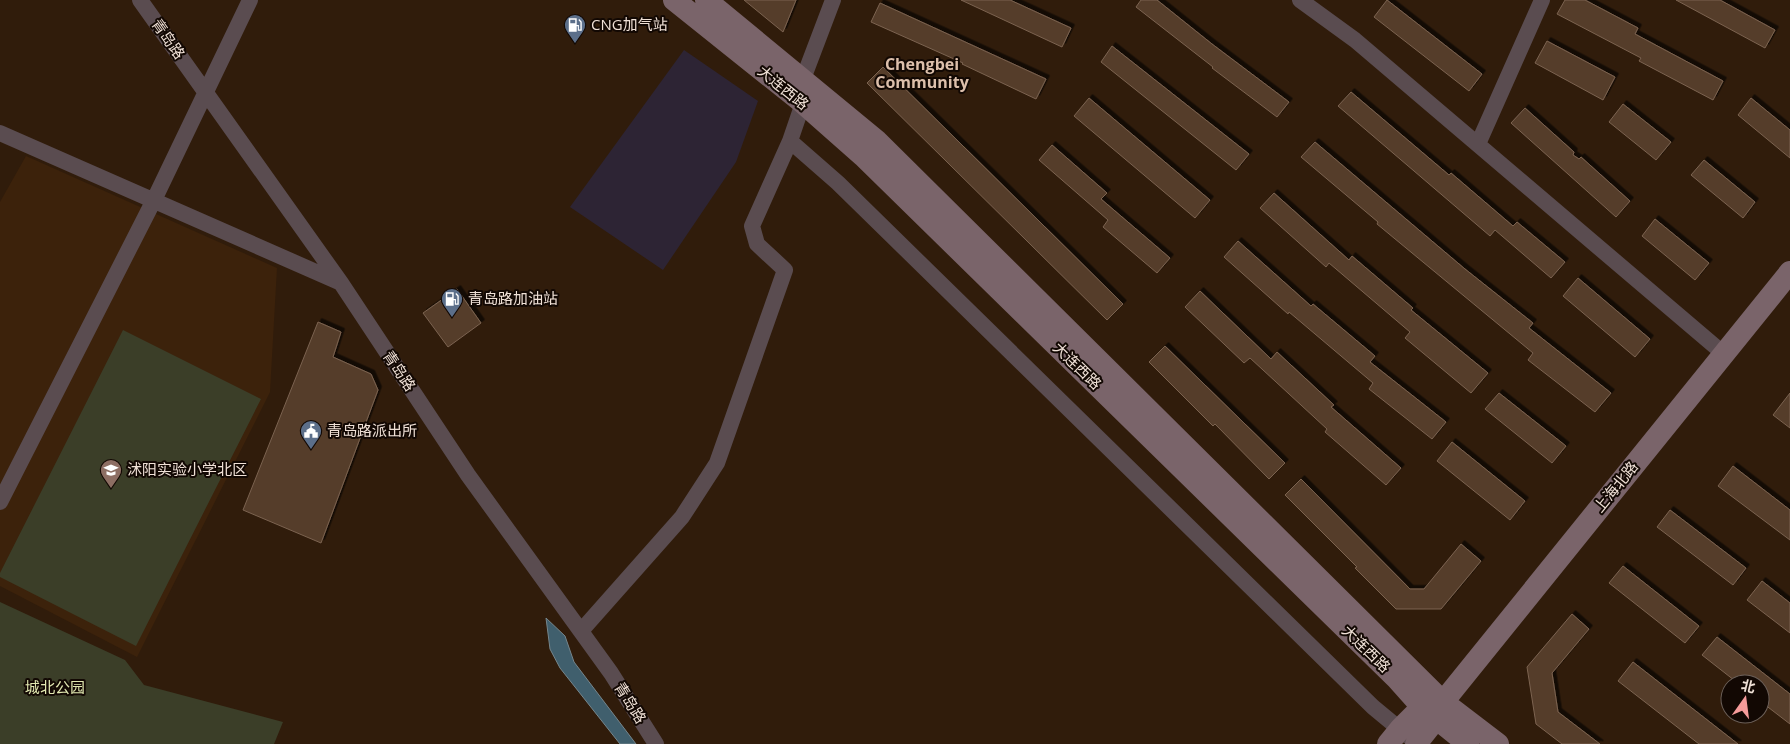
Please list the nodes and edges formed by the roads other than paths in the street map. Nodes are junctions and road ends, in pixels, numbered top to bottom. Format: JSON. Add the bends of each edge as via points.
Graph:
{"nodes":[{"id":1,"x":140,"y":0,"type":"edge"},
{"id":2,"x":250,"y":0,"type":"edge"},
{"id":3,"x":674,"y":0,"type":"edge"},
{"id":4,"x":706,"y":0,"type":"edge"},
{"id":5,"x":833,"y":0,"type":"edge"},
{"id":6,"x":1300,"y":0,"type":"edge"},
{"id":7,"x":1542,"y":0,"type":"edge"},
{"id":8,"x":803,"y":79,"type":"junction"},
{"id":9,"x":205,"y":92,"type":"junction"},
{"id":10,"x":802,"y":103,"type":"junction"},
{"id":11,"x":0,"y":133,"type":"edge"},
{"id":12,"x":790,"y":141,"type":"junction"},
{"id":13,"x":1478,"y":144,"type":"junction"},
{"id":14,"x":154,"y":200,"type":"junction"},
{"id":15,"x":1790,"y":272,"type":"edge"},
{"id":16,"x":342,"y":283,"type":"junction"},
{"id":17,"x":1724,"y":354,"type":"junction"},
{"id":18,"x":0,"y":502,"type":"edge"},
{"id":19,"x":581,"y":632,"type":"junction"},
{"id":20,"x":1433,"y":709,"type":"junction"},
{"id":21,"x":1407,"y":741,"type":"edge"},
{"id":22,"x":656,"y":744,"type":"edge"},
{"id":23,"x":1468,"y":744,"type":"edge"},
{"id":24,"x":1498,"y":744,"type":"edge"}],
"edges":[{"from":1,"to":9,"type":"street","name":"青岛路"},
{"from":2,"to":9,"type":"street"},
{"from":3,"to":10,"type":"main road","name":"大连西路"},
{"from":4,"to":8,"type":"main road","name":"大连西路"},
{"from":5,"to":8,"type":"street"},
{"from":6,"to":13,"type":"street","via":[[1355,40]]},
{"from":7,"to":13,"type":"street"},
{"from":8,"to":20,"type":"main road","name":"大连西路","via":[[877,141]]},
{"from":9,"to":14,"type":"street"},
{"from":9,"to":16,"type":"street","name":"青岛路"},
{"from":10,"to":12,"type":"street"},
{"from":10,"to":20,"type":"main road","name":"大连西路","via":[[870,163],[1397,679]]},
{"from":11,"to":14,"type":"street"},
{"from":12,"to":19,"type":"street","via":[[752,226],[757,244],[785,270],[717,463],[682,517]]},
{"from":12,"to":21,"type":"street","via":[[838,183]]},
{"from":13,"to":17,"type":"street"},
{"from":14,"to":16,"type":"street"},
{"from":14,"to":18,"type":"street"},
{"from":15,"to":17,"type":"main road","name":"上海北路"},
{"from":16,"to":19,"type":"street","name":"青岛路","via":[[468,475]]},
{"from":17,"to":20,"type":"main road","name":"上海北路"},
{"from":19,"to":22,"type":"street","name":"青岛路"},
{"from":20,"to":21,"type":"main road","name":"上海北路"},
{"from":20,"to":23,"type":"main road","name":"大连西路"},
{"from":20,"to":24,"type":"main road","name":"大连西路"}]}
